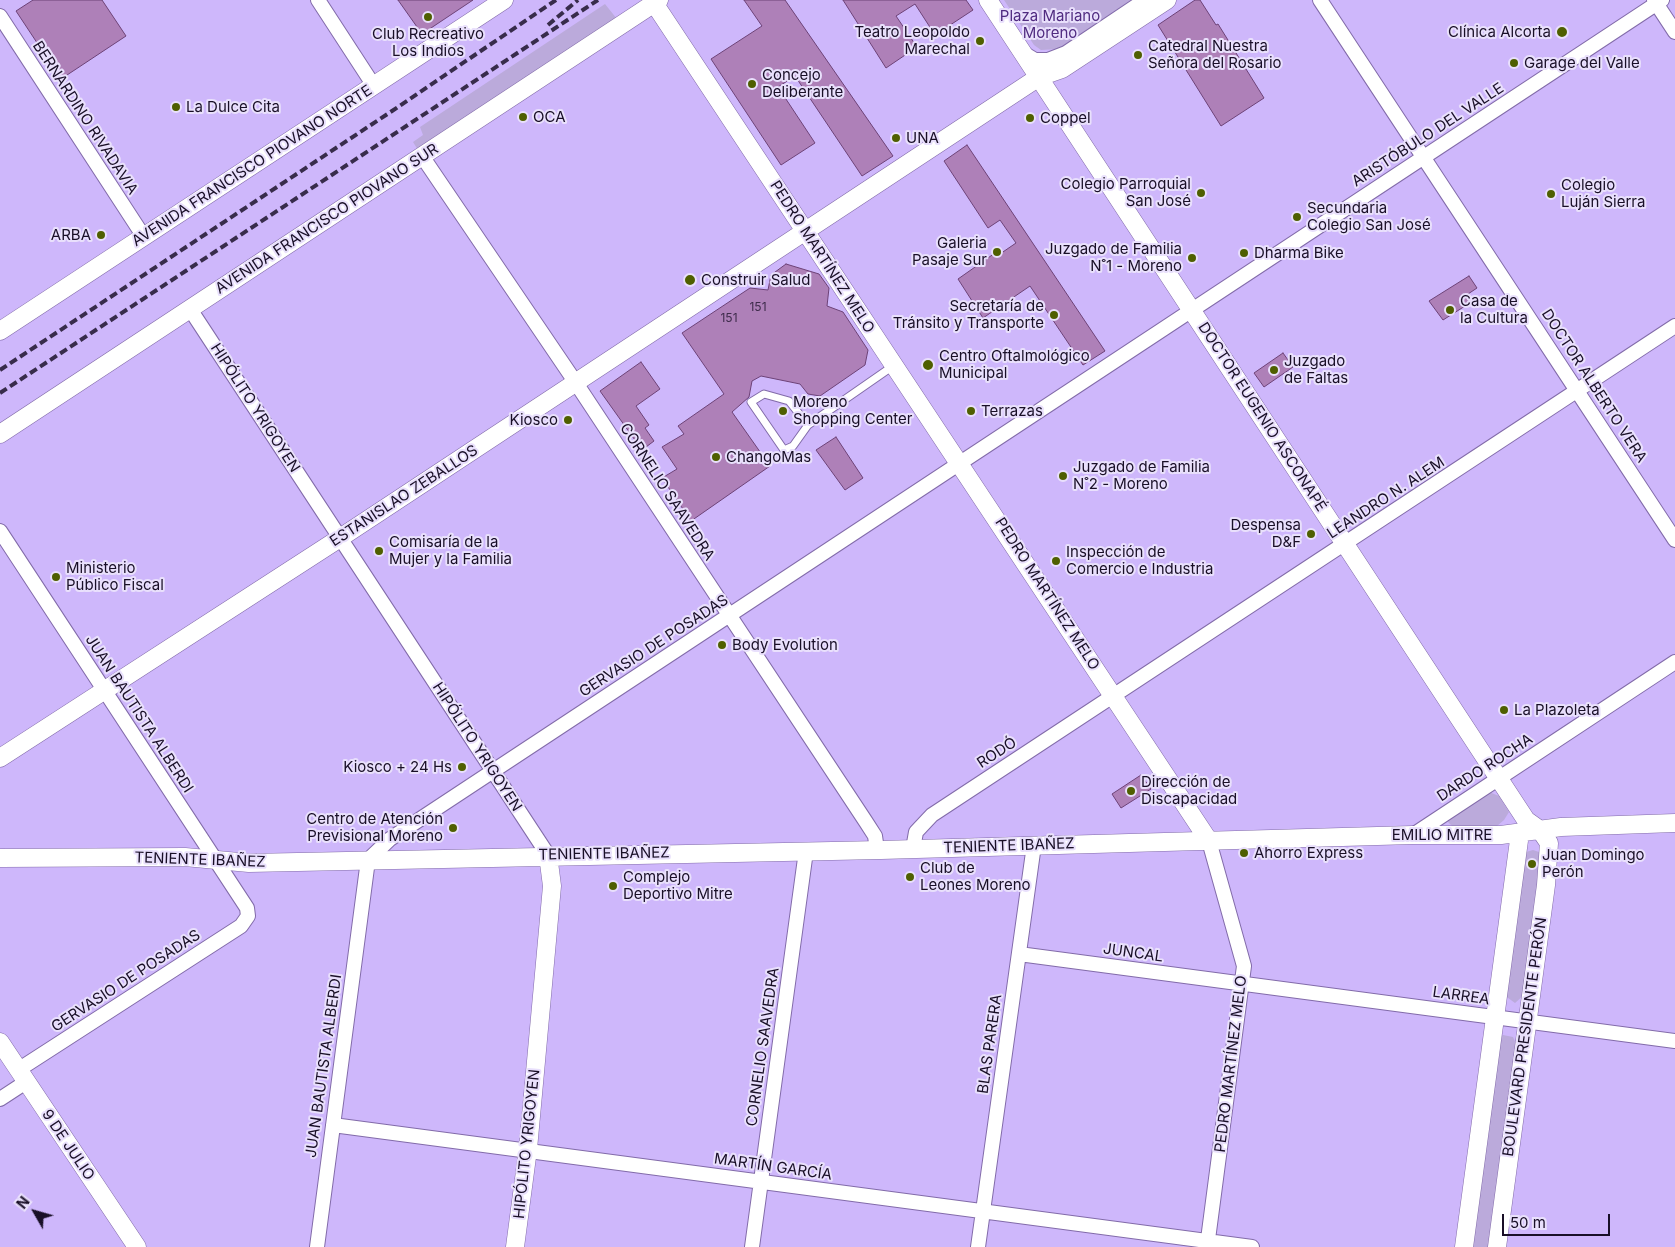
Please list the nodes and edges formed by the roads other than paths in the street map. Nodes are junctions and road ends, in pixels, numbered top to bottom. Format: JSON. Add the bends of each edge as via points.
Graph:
{"nodes":[{"id":1,"x":318,"y":0,"type":"edge"},
{"id":2,"x":504,"y":0,"type":"edge"},
{"id":3,"x":988,"y":0,"type":"edge"},
{"id":4,"x":1144,"y":0,"type":"edge"},
{"id":5,"x":1167,"y":0,"type":"edge"},
{"id":6,"x":1320,"y":0,"type":"edge"},
{"id":7,"x":655,"y":1,"type":"edge"},
{"id":8,"x":1658,"y":1,"type":"edge"},
{"id":9,"x":0,"y":16,"type":"edge"},
{"id":10,"x":1675,"y":32,"type":"edge"},
{"id":11,"x":1025,"y":54,"type":"junction"},
{"id":12,"x":1039,"y":77,"type":"junction"},
{"id":13,"x":374,"y":86,"type":"junction"},
{"id":14,"x":422,"y":156,"type":"junction"},
{"id":15,"x":1424,"y":157,"type":"junction"},
{"id":16,"x":805,"y":232,"type":"junction"},
{"id":17,"x":144,"y":237,"type":"junction"},
{"id":18,"x":190,"y":309,"type":"junction"},
{"id":19,"x":1192,"y":310,"type":"junction"},
{"id":20,"x":1675,"y":326,"type":"edge"},
{"id":21,"x":0,"y":331,"type":"edge"},
{"id":22,"x":893,"y":366,"type":"junction"},
{"id":23,"x":576,"y":383,"type":"junction"},
{"id":24,"x":1578,"y":391,"type":"junction"},
{"id":25,"x":808,"y":425,"type":"junction"},
{"id":26,"x":0,"y":434,"type":"edge"},
{"id":27,"x":960,"y":463,"type":"junction"},
{"id":28,"x":0,"y":532,"type":"edge"},
{"id":29,"x":340,"y":538,"type":"junction"},
{"id":30,"x":1675,"y":540,"type":"edge"},
{"id":31,"x":1345,"y":544,"type":"junction"},
{"id":32,"x":728,"y":616,"type":"junction"},
{"id":33,"x":1675,"y":662,"type":"edge"},
{"id":34,"x":105,"y":691,"type":"junction"},
{"id":35,"x":1114,"y":696,"type":"junction"},
{"id":36,"x":0,"y":758,"type":"edge"},
{"id":37,"x":493,"y":771,"type":"junction"},
{"id":38,"x":1499,"y":778,"type":"junction"},
{"id":39,"x":1675,"y":823,"type":"edge"},
{"id":40,"x":1540,"y":830,"type":"junction"},
{"id":41,"x":1520,"y":833,"type":"junction"},
{"id":42,"x":1412,"y":835,"type":"junction"},
{"id":43,"x":1209,"y":841,"type":"junction"},
{"id":44,"x":1034,"y":845,"type":"junction"},
{"id":45,"x":913,"y":849,"type":"junction"},
{"id":46,"x":806,"y":850,"type":"junction"},
{"id":47,"x":877,"y":850,"type":"junction"},
{"id":48,"x":548,"y":855,"type":"junction"},
{"id":49,"x":0,"y":858,"type":"edge"},
{"id":50,"x":215,"y":859,"type":"junction"},
{"id":51,"x":368,"y":860,"type":"junction"},
{"id":52,"x":248,"y":916,"type":"joint"},
{"id":53,"x":1019,"y":954,"type":"junction"},
{"id":54,"x":1243,"y":984,"type":"junction"},
{"id":55,"x":1495,"y":1017,"type":"junction"},
{"id":56,"x":1528,"y":1021,"type":"junction"},
{"id":57,"x":1675,"y":1041,"type":"edge"},
{"id":58,"x":0,"y":1042,"type":"edge"},
{"id":59,"x":22,"y":1076,"type":"junction"},
{"id":60,"x":0,"y":1099,"type":"edge"},
{"id":61,"x":333,"y":1125,"type":"junction"},
{"id":62,"x":528,"y":1149,"type":"junction"},
{"id":63,"x":761,"y":1182,"type":"junction"},
{"id":64,"x":982,"y":1211,"type":"junction"},
{"id":65,"x":1208,"y":1244,"type":"edge"},
{"id":66,"x":138,"y":1247,"type":"edge"},
{"id":67,"x":317,"y":1247,"type":"edge"},
{"id":68,"x":515,"y":1247,"type":"edge"},
{"id":69,"x":752,"y":1247,"type":"edge"},
{"id":70,"x":978,"y":1247,"type":"edge"},
{"id":71,"x":1252,"y":1247,"type":"edge"},
{"id":72,"x":1464,"y":1247,"type":"edge"},
{"id":73,"x":1497,"y":1247,"type":"edge"}],
"edges":[{"from":1,"to":13,"type":"street"},
{"from":2,"to":13,"type":"street","name":"AVENIDA FRANCISCO PIOVANO NORTE"},
{"from":3,"to":11,"type":"street","name":"DOCTOR EUGENIO ASCONAPÉ"},
{"from":4,"to":11,"type":"street","via":[[1066,53],[1048,60],[1035,60]]},
{"from":5,"to":12,"type":"street","name":"ESTANISLAO ZEBALLOS","via":[[1062,68]]},
{"from":6,"to":15,"type":"street","name":"DOCTOR ALBERTO VERA"},
{"from":7,"to":14,"type":"street","name":"AVENIDA FRANCISCO PIOVANO SUR"},
{"from":7,"to":16,"type":"street","name":"PEDRO MARTÍNEZ MELO"},
{"from":8,"to":10,"type":"street"},
{"from":8,"to":15,"type":"street","name":"ARISTÓBULO DEL VALLE"},
{"from":9,"to":17,"type":"street","name":"BERNARDINO RIVADAVIA"},
{"from":11,"to":12,"type":"street","name":"DOCTOR EUGENIO ASCONAPÉ"},
{"from":12,"to":16,"type":"street","name":"ESTANISLAO ZEBALLOS"},
{"from":12,"to":19,"type":"street","name":"DOCTOR EUGENIO ASCONAPÉ"},
{"from":13,"to":17,"type":"street","name":"AVENIDA FRANCISCO PIOVANO NORTE"},
{"from":14,"to":18,"type":"street","name":"AVENIDA FRANCISCO PIOVANO SUR"},
{"from":14,"to":23,"type":"street","name":"CORNELIO SAAVEDRA"},
{"from":15,"to":19,"type":"street","name":"ARISTÓBULO DEL VALLE"},
{"from":15,"to":24,"type":"street","name":"DOCTOR ALBERTO VERA"},
{"from":16,"to":22,"type":"street","name":"PEDRO MARTÍNEZ MELO"},
{"from":16,"to":23,"type":"street","name":"ESTANISLAO ZEBALLOS"},
{"from":17,"to":21,"type":"street","name":"AVENIDA FRANCISCO PIOVANO NORTE"},
{"from":18,"to":26,"type":"street","name":"AVENIDA FRANCISCO PIOVANO SUR"},
{"from":18,"to":29,"type":"street","name":"HIPÓLITO YRIGOYEN"},
{"from":19,"to":27,"type":"street","name":"ARISTÓBULO DEL VALLE"},
{"from":19,"to":31,"type":"street","name":"DOCTOR EUGENIO ASCONAPÉ"},
{"from":20,"to":24,"type":"street","name":"LEANDRO N. ALEM"},
{"from":22,"to":25,"type":"lane"},
{"from":22,"to":27,"type":"street","name":"PEDRO MARTÍNEZ MELO"},
{"from":23,"to":29,"type":"street","name":"ESTANISLAO ZEBALLOS"},
{"from":23,"to":32,"type":"street","name":"CORNELIO SAAVEDRA"},
{"from":24,"to":30,"type":"street","name":"DOCTOR ALBERTO VERA"},
{"from":24,"to":31,"type":"street","name":"LEANDRO N. ALEM"},
{"from":25,"to":25,"type":"lane","via":[[789,401],[764,394],[751,402],[784,450],[793,446]]},
{"from":27,"to":32,"type":"street","name":"GERVASIO DE POSADAS"},
{"from":27,"to":35,"type":"street","name":"PEDRO MARTÍNEZ MELO"},
{"from":28,"to":34,"type":"street","name":"JUAN BAUTISTA ALBERDI"},
{"from":29,"to":34,"type":"street","name":"ESTANISLAO ZEBALLOS"},
{"from":29,"to":37,"type":"street","name":"HIPÓLITO YRIGOYEN"},
{"from":31,"to":35,"type":"street","name":"LEANDRO N. ALEM"},
{"from":31,"to":38,"type":"street","name":"DOCTOR EUGENIO ASCONAPÉ"},
{"from":32,"to":37,"type":"street","name":"GERVASIO DE POSADAS"},
{"from":32,"to":47,"type":"street","name":"CORNELIO SAAVEDRA","via":[[875,836]]},
{"from":33,"to":38,"type":"street","name":"DARDO ROCHA"},
{"from":34,"to":36,"type":"street","name":"ESTANISLAO ZEBALLOS"},
{"from":34,"to":50,"type":"street","name":"JUAN BAUTISTA ALBERDI"},
{"from":35,"to":43,"type":"street","name":"PEDRO MARTÍNEZ MELO"},
{"from":35,"to":45,"type":"street","name":"RODÓ","via":[[932,815],[916,832]]},
{"from":37,"to":48,"type":"street","name":"HIPÓLITO YRIGOYEN"},
{"from":37,"to":51,"type":"street","name":"GERVASIO DE POSADAS","via":[[390,839]]},
{"from":38,"to":40,"type":"street","name":"DOCTOR EUGENIO ASCONAPÉ","via":[[1526,820]]},
{"from":38,"to":42,"type":"street","name":"DARDO ROCHA"},
{"from":39,"to":40,"type":"street","name":"EMILIO MITRE","via":[[1561,826]]},
{"from":40,"to":41,"type":"street","name":"EMILIO MITRE"},
{"from":40,"to":56,"type":"street","name":"BOULEVARD PRESIDENTE PERÓN","via":[[1549,843],[1550,854]]},
{"from":41,"to":42,"type":"street","name":"EMILIO MITRE"},
{"from":41,"to":55,"type":"street"},
{"from":42,"to":43,"type":"street","name":"EMILIO MITRE"},
{"from":43,"to":44,"type":"street","name":"TENIENTE IBAÑEZ"},
{"from":43,"to":54,"type":"street","name":"PEDRO MARTÍNEZ MELO","via":[[1241,951]]},
{"from":44,"to":45,"type":"street","name":"TENIENTE IBAÑEZ"},
{"from":44,"to":53,"type":"street","name":"BLAS PARERA"},
{"from":45,"to":47,"type":"street","name":"TENIENTE IBAÑEZ"},
{"from":46,"to":47,"type":"street","name":"TENIENTE IBAÑEZ"},
{"from":46,"to":48,"type":"street","name":"TENIENTE IBAÑEZ"},
{"from":46,"to":63,"type":"street","name":"CORNELIO SAAVEDRA"},
{"from":48,"to":51,"type":"street","name":"TENIENTE IBAÑEZ"},
{"from":48,"to":62,"type":"street","name":"HIPÓLITO YRIGOYEN","via":[[552,886]]},
{"from":49,"to":50,"type":"street","name":"TENIENTE IBAÑEZ"},
{"from":50,"to":51,"type":"street","name":"TENIENTE IBAÑEZ","via":[[249,863]]},
{"from":50,"to":52,"type":"street","name":"JUAN BAUTISTA ALBERDI","via":[[247,908]]},
{"from":51,"to":61,"type":"street","name":"JUAN BAUTISTA ALBERDI"},
{"from":52,"to":59,"type":"street","name":"GERVASIO DE POSADAS","via":[[241,926]]},
{"from":53,"to":54,"type":"street","name":"JUNCAL"},
{"from":53,"to":64,"type":"street","name":"BLAS PARERA"},
{"from":54,"to":55,"type":"street","name":"LARREA"},
{"from":54,"to":65,"type":"street","name":"PEDRO MARTÍNEZ MELO"},
{"from":55,"to":56,"type":"street","name":"LARREA"},
{"from":55,"to":72,"type":"street"},
{"from":56,"to":57,"type":"street","name":"LARREA"},
{"from":56,"to":73,"type":"street","name":"BOULEVARD PRESIDENTE PERÓN"},
{"from":58,"to":59,"type":"street","name":"9 DE JULIO"},
{"from":59,"to":60,"type":"street","name":"GERVASIO DE POSADAS"},
{"from":59,"to":66,"type":"street","name":"9 DE JULIO"},
{"from":61,"to":62,"type":"street","name":"MARTÍN GARCÍA"},
{"from":61,"to":67,"type":"street","name":"JUAN BAUTISTA ALBERDI"},
{"from":62,"to":63,"type":"street","name":"MARTÍN GARCÍA"},
{"from":62,"to":68,"type":"street","name":"HIPÓLITO YRIGOYEN"},
{"from":63,"to":64,"type":"street","name":"MARTÍN GARCÍA"},
{"from":63,"to":69,"type":"street","name":"CORNELIO SAAVEDRA"},
{"from":64,"to":65,"type":"street","name":"MARTÍN GARCÍA"},
{"from":64,"to":70,"type":"street","name":"BLAS PARERA"},
{"from":65,"to":71,"type":"street","name":"MARTÍN GARCÍA"}]}
